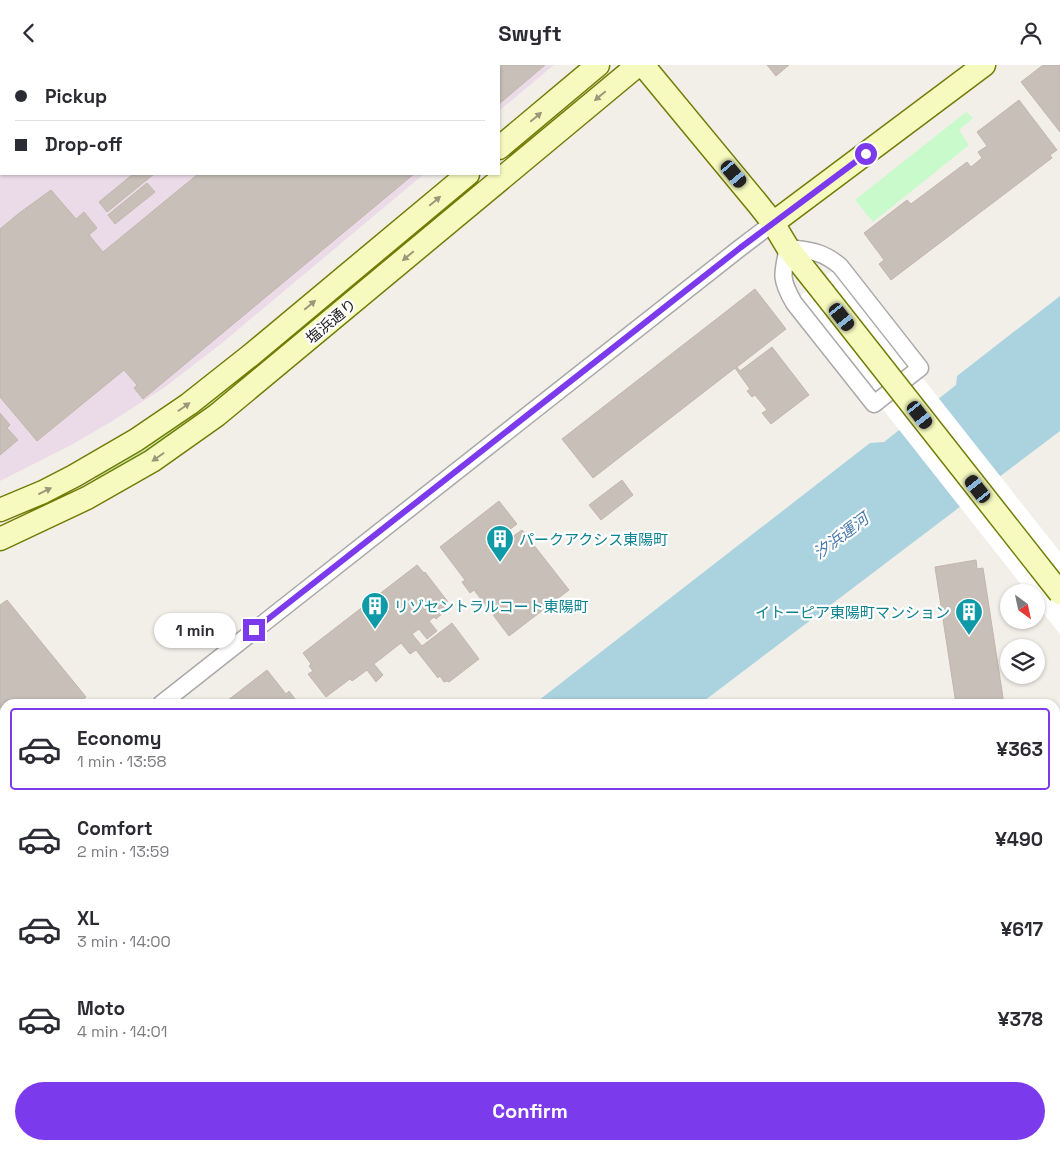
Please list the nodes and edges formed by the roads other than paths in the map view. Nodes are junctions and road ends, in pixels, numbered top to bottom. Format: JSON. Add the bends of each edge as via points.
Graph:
{"nodes":[{"id":1,"x":598,"y":65,"type":"edge"},
{"id":2,"x":638,"y":65,"type":"edge"},
{"id":3,"x":644,"y":65,"type":"edge"},
{"id":4,"x":984,"y":65,"type":"edge"},
{"id":5,"x":500,"y":147,"type":"edge"},
{"id":6,"x":467,"y":175,"type":"edge"},
{"id":7,"x":773,"y":223,"type":"junction"},
{"id":8,"x":788,"y":248,"type":"junction"},
{"id":9,"x":0,"y":510,"type":"edge"},
{"id":10,"x":0,"y":539,"type":"edge"},
{"id":11,"x":1060,"y":593,"type":"edge"},
{"id":12,"x":166,"y":699,"type":"edge"}],
"edges":[{"from":5,"to":1,"type":"street","one_way":true},
{"from":2,"to":10,"type":"street","name":"塩浜通り","one_way":true,"via":[[217,415],[144,466],[87,498]]},
{"from":3,"to":7,"type":"street"},
{"from":4,"to":7,"type":"street"},
{"from":9,"to":6,"type":"street","name":"塩浜通り","one_way":true,"via":[[74,476],[136,440],[189,403]]},
{"from":7,"to":8,"type":"street"},
{"from":7,"to":12,"type":"street"},
{"from":8,"to":8,"type":"street","via":[[813,251],[829,257],[840,266],[920,368],[874,404],[786,290],[782,274]]},
{"from":8,"to":11,"type":"street","bridge":true}]}
